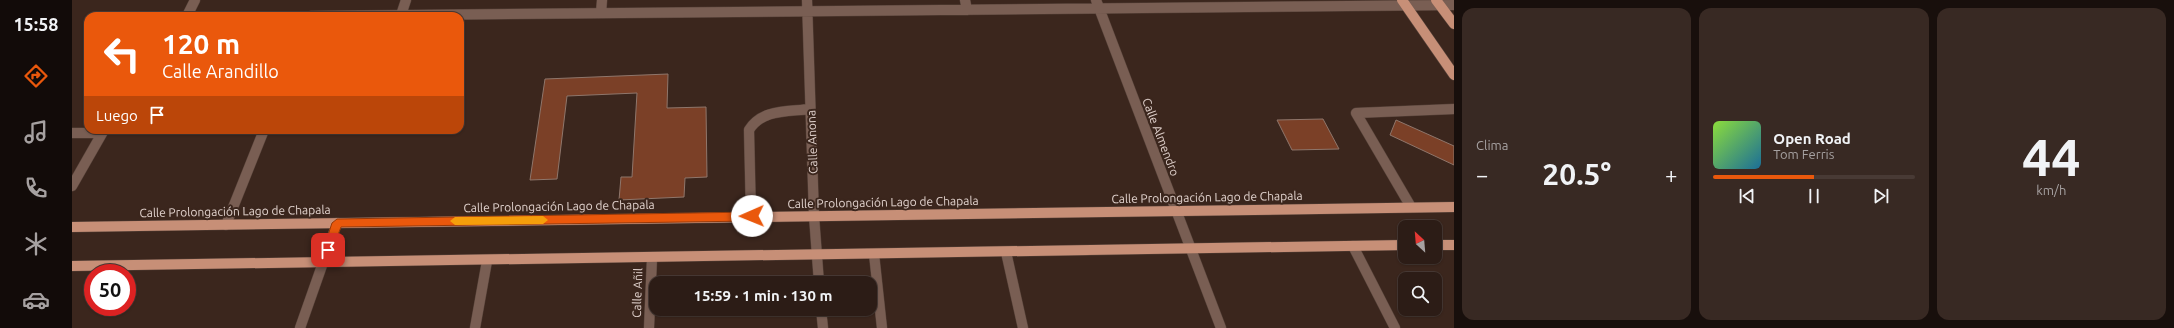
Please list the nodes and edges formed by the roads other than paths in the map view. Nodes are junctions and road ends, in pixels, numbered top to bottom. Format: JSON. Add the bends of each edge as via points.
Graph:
{"nodes":[{"id":1,"x":195,"y":0,"type":"edge"},
{"id":2,"x":406,"y":0,"type":"edge"},
{"id":3,"x":602,"y":0,"type":"edge"},
{"id":4,"x":807,"y":0,"type":"edge"},
{"id":5,"x":965,"y":0,"type":"edge"},
{"id":6,"x":1438,"y":2,"type":"edge"},
{"id":7,"x":1404,"y":3,"type":"edge"},
{"id":8,"x":1097,"y":4,"type":"edge"},
{"id":9,"x":1246,"y":4,"type":"edge"},
{"id":10,"x":1454,"y":5,"type":"edge"},
{"id":11,"x":968,"y":10,"type":"junction"},
{"id":12,"x":807,"y":11,"type":"junction"},
{"id":13,"x":189,"y":12,"type":"edge"},
{"id":14,"x":402,"y":12,"type":"edge"},
{"id":15,"x":601,"y":14,"type":"junction"},
{"id":16,"x":464,"y":15,"type":"edge"},
{"id":17,"x":1454,"y":24,"type":"edge"},
{"id":18,"x":1454,"y":75,"type":"edge"},
{"id":19,"x":810,"y":109,"type":"junction"},
{"id":20,"x":1454,"y":110,"type":"edge"},
{"id":21,"x":72,"y":133,"type":"edge"},
{"id":22,"x":84,"y":133,"type":"edge"},
{"id":23,"x":102,"y":134,"type":"edge"},
{"id":24,"x":262,"y":134,"type":"edge"},
{"id":25,"x":72,"y":186,"type":"edge"},
{"id":26,"x":1454,"y":206,"type":"edge"},
{"id":27,"x":1411,"y":207,"type":"junction"},
{"id":28,"x":1175,"y":210,"type":"junction"},
{"id":29,"x":752,"y":216,"type":"junction"},
{"id":30,"x":814,"y":216,"type":"junction"},
{"id":31,"x":337,"y":223,"type":"junction"},
{"id":32,"x":226,"y":224,"type":"junction"},
{"id":33,"x":72,"y":227,"type":"edge"},
{"id":34,"x":1454,"y":244,"type":"edge"},
{"id":35,"x":1398,"y":245,"type":"edge"},
{"id":36,"x":1442,"y":245,"type":"edge"},
{"id":37,"x":1353,"y":246,"type":"junction"},
{"id":38,"x":1191,"y":249,"type":"junction"},
{"id":39,"x":1006,"y":252,"type":"junction"},
{"id":40,"x":874,"y":254,"type":"junction"},
{"id":41,"x":817,"y":255,"type":"junction"},
{"id":42,"x":652,"y":258,"type":"junction"},
{"id":43,"x":487,"y":261,"type":"junction"},
{"id":44,"x":323,"y":264,"type":"junction"},
{"id":45,"x":72,"y":266,"type":"edge"},
{"id":46,"x":818,"y":276,"type":"edge"},
{"id":47,"x":821,"y":316,"type":"edge"},
{"id":48,"x":300,"y":328,"type":"edge"},
{"id":49,"x":475,"y":328,"type":"edge"},
{"id":50,"x":649,"y":328,"type":"edge"},
{"id":51,"x":822,"y":328,"type":"edge"},
{"id":52,"x":882,"y":328,"type":"edge"},
{"id":53,"x":1023,"y":328,"type":"edge"},
{"id":54,"x":1221,"y":328,"type":"edge"},
{"id":55,"x":1396,"y":328,"type":"edge"}],
"edges":[{"from":1,"to":13,"type":"street"},
{"from":2,"to":14,"type":"street"},
{"from":3,"to":15,"type":"street"},
{"from":4,"to":12,"type":"street","name":"Calle Anona"},
{"from":5,"to":11,"type":"street"},
{"from":6,"to":7,"type":"street"},
{"from":6,"to":10,"type":"street"},
{"from":6,"to":17,"type":"main road"},
{"from":7,"to":9,"type":"street"},
{"from":7,"to":18,"type":"main road"},
{"from":8,"to":9,"type":"street"},
{"from":8,"to":11,"type":"street"},
{"from":8,"to":28,"type":"street","name":"Calle Almendro"},
{"from":11,"to":12,"type":"street"},
{"from":12,"to":15,"type":"street"},
{"from":12,"to":19,"type":"street","name":"Calle Anona"},
{"from":15,"to":16,"type":"street"},
{"from":19,"to":29,"type":"street","via":[[767,114],[755,120],[749,130]]},
{"from":19,"to":30,"type":"street","name":"Calle Anona"},
{"from":20,"to":27,"type":"street","via":[[1356,113]]},
{"from":21,"to":22,"type":"street"},
{"from":23,"to":25,"type":"street"},
{"from":24,"to":32,"type":"street"},
{"from":26,"to":27,"type":"main road","name":"Calle Prolongación Lago de Chapala"},
{"from":27,"to":28,"type":"main road","name":"Calle Prolongación Lago de Chapala"},
{"from":28,"to":30,"type":"main road","name":"Calle Prolongación Lago de Chapala"},
{"from":28,"to":38,"type":"street","name":"Calle Almendro"},
{"from":29,"to":30,"type":"main road","name":"Calle Prolongación Lago de Chapala"},
{"from":29,"to":31,"type":"main road","name":"Calle Prolongación Lago de Chapala"},
{"from":30,"to":41,"type":"street","name":"Calle Anona"},
{"from":31,"to":32,"type":"main road","name":"Calle Prolongación Lago de Chapala"},
{"from":31,"to":44,"type":"street"},
{"from":32,"to":33,"type":"main road","name":"Calle Prolongación Lago de Chapala"},
{"from":34,"to":36,"type":"main road"},
{"from":35,"to":37,"type":"main road"},
{"from":37,"to":38,"type":"main road"},
{"from":37,"to":55,"type":"street"},
{"from":38,"to":39,"type":"main road"},
{"from":38,"to":54,"type":"street","name":"Calle Almendro"},
{"from":39,"to":40,"type":"main road"},
{"from":39,"to":53,"type":"street"},
{"from":40,"to":41,"type":"main road"},
{"from":40,"to":52,"type":"street"},
{"from":41,"to":42,"type":"main road"},
{"from":41,"to":46,"type":"street","name":"Calle Anona"},
{"from":42,"to":43,"type":"main road"},
{"from":42,"to":50,"type":"street","name":"Calle Añil"},
{"from":43,"to":44,"type":"main road"},
{"from":43,"to":49,"type":"street"},
{"from":44,"to":45,"type":"main road"},
{"from":44,"to":48,"type":"street"},
{"from":47,"to":51,"type":"street"}]}
